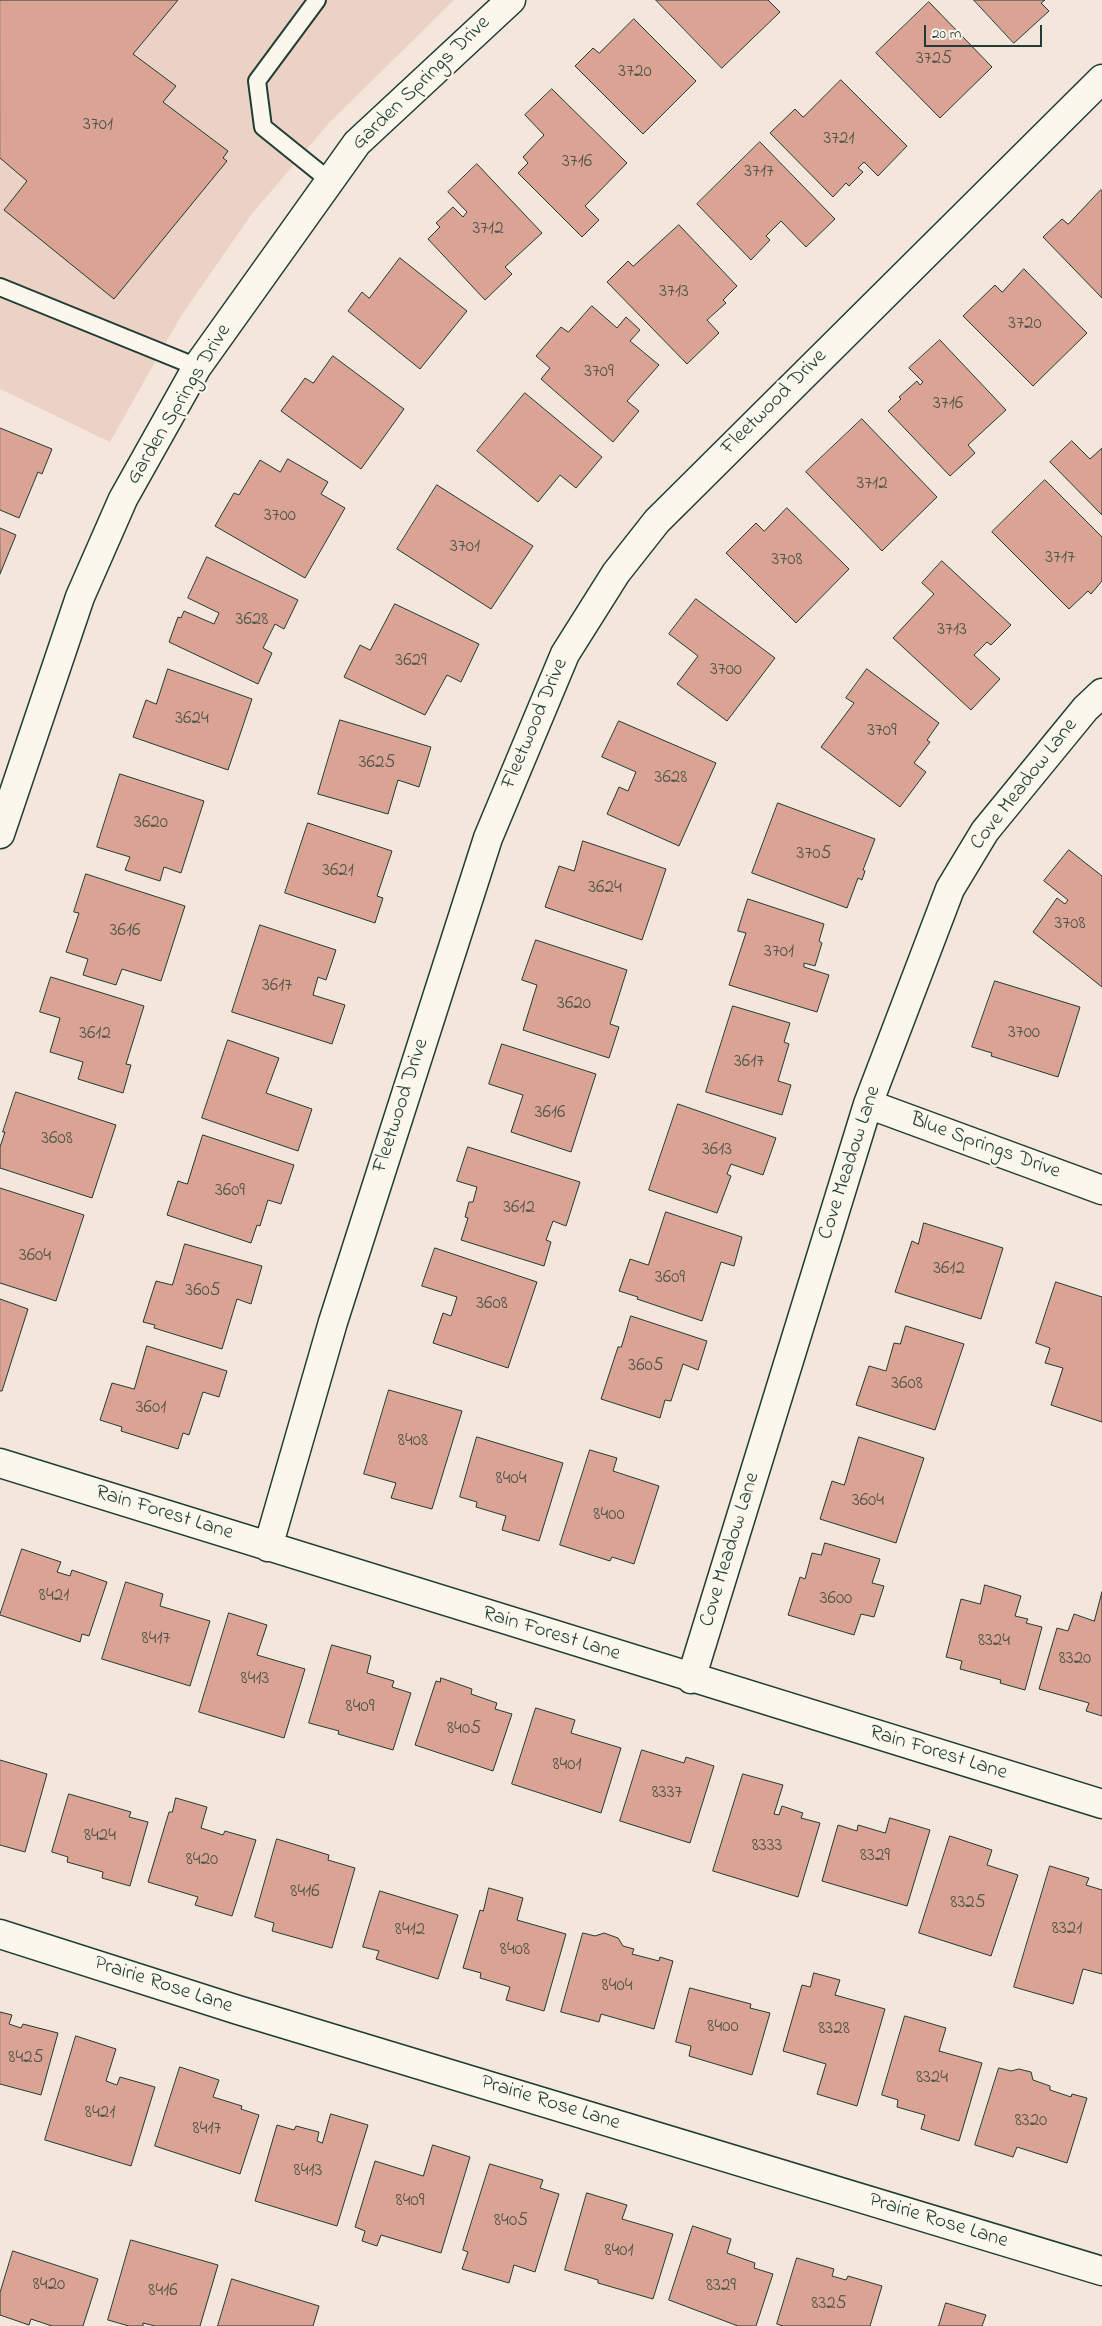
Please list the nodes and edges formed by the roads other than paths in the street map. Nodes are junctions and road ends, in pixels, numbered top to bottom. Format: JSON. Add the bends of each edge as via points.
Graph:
{"nodes":[{"id":1,"x":318,"y":0,"type":"edge"},
{"id":2,"x":511,"y":0,"type":"edge"},
{"id":3,"x":1102,"y":79,"type":"edge"},
{"id":4,"x":330,"y":181,"type":"junction"},
{"id":5,"x":0,"y":288,"type":"edge"},
{"id":6,"x":197,"y":367,"type":"junction"},
{"id":7,"x":1102,"y":693,"type":"edge"},
{"id":8,"x":0,"y":834,"type":"edge"},
{"id":9,"x":868,"y":1104,"type":"junction"},
{"id":10,"x":1102,"y":1190,"type":"edge"},
{"id":11,"x":0,"y":1463,"type":"edge"},
{"id":12,"x":268,"y":1546,"type":"junction"},
{"id":13,"x":691,"y":1679,"type":"junction"},
{"id":14,"x":1102,"y":1804,"type":"edge"},
{"id":15,"x":0,"y":1934,"type":"edge"},
{"id":16,"x":1102,"y":2271,"type":"edge"}],
"edges":[{"from":1,"to":4,"type":"lane","via":[[257,81],[263,127]]},
{"from":2,"to":4,"type":"street","name":"Garden Springs Drive","via":[[357,143]]},
{"from":3,"to":12,"type":"street","name":"Fleetwood Drive","via":[[657,521],[616,572],[566,654],[488,838],[333,1322]]},
{"from":4,"to":6,"type":"street","name":"Garden Springs Drive"},
{"from":5,"to":6,"type":"lane"},
{"from":6,"to":8,"type":"street","name":"Garden Springs Drive","via":[[123,499],[80,597]]},
{"from":7,"to":9,"type":"street","name":"Cove Meadow Lane","via":[[1085,709],[985,831],[950,889]]},
{"from":9,"to":10,"type":"street","name":"Blue Springs Drive"},
{"from":9,"to":13,"type":"street","name":"Cove Meadow Lane"},
{"from":11,"to":12,"type":"street","name":"Rain Forest Lane"},
{"from":12,"to":13,"type":"street","name":"Rain Forest Lane"},
{"from":13,"to":14,"type":"street","name":"Rain Forest Lane"},
{"from":15,"to":16,"type":"street","name":"Prairie Rose Lane","via":[[238,2010]]}]}
